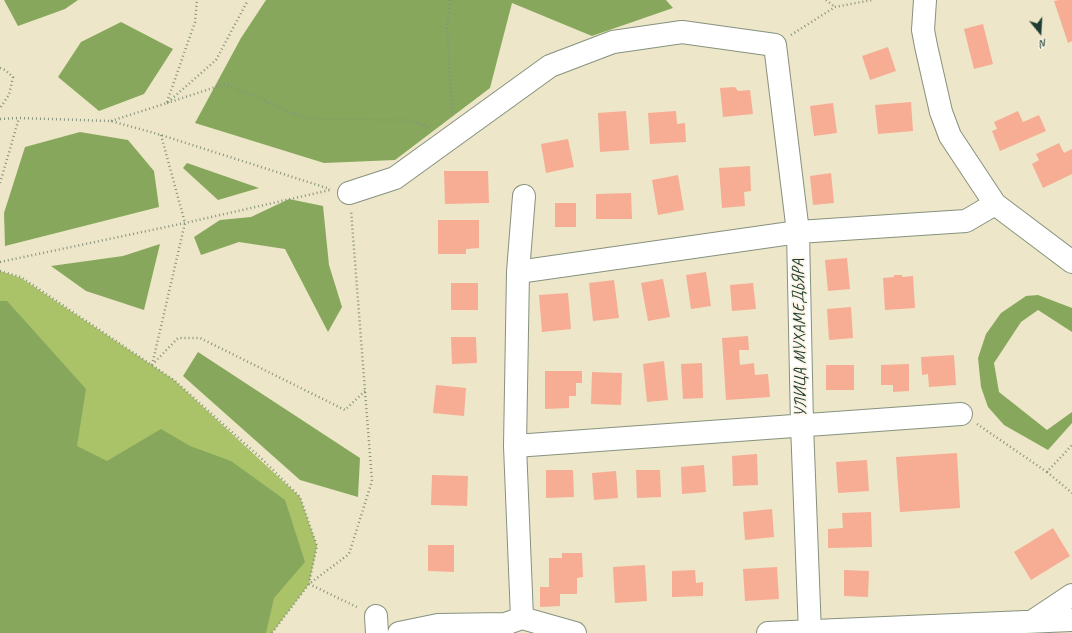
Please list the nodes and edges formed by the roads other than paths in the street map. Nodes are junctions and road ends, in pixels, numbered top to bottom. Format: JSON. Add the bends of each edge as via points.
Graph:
{"nodes":[{"id":1,"x":926,"y":0,"type":"edge"},
{"id":2,"x":340,"y":191,"type":"road end"},
{"id":3,"x":524,"y":196,"type":"dead end"},
{"id":4,"x":995,"y":204,"type":"junction"},
{"id":5,"x":798,"y":232,"type":"junction"},
{"id":6,"x":1072,"y":262,"type":"edge"},
{"id":7,"x":518,"y":272,"type":"junction"},
{"id":8,"x":961,"y":414,"type":"road end"},
{"id":9,"x":802,"y":425,"type":"junction"},
{"id":10,"x":515,"y":446,"type":"junction"},
{"id":11,"x":1072,"y":595,"type":"edge"},
{"id":12,"x":522,"y":618,"type":"junction"},
{"id":13,"x":1072,"y":620,"type":"edge"},
{"id":14,"x":1033,"y":627,"type":"edge"},
{"id":15,"x":810,"y":632,"type":"edge"},
{"id":16,"x":399,"y":633,"type":"edge"},
{"id":17,"x":575,"y":633,"type":"edge"},
{"id":18,"x":768,"y":633,"type":"edge"}],
"edges":[{"from":1,"to":4,"type":"street","via":[[923,30],[950,136]]},
{"from":2,"to":5,"type":"street","name":"УЛИЦА МУХАМЕДЬЯРА","via":[[395,178],[550,66],[613,42],[682,32],[776,45]]},
{"from":3,"to":7,"type":"street"},
{"from":4,"to":5,"type":"street","via":[[966,221]]},
{"from":4,"to":6,"type":"street"},
{"from":5,"to":7,"type":"street"},
{"from":5,"to":9,"type":"street","name":"УЛИЦА МУХАМЕДЬЯРА"},
{"from":7,"to":10,"type":"street"},
{"from":8,"to":9,"type":"street"},
{"from":9,"to":10,"type":"street"},
{"from":9,"to":15,"type":"street","name":"УЛИЦА МУХАМЕДЬЯРА"},
{"from":10,"to":12,"type":"street"},
{"from":11,"to":14,"type":"street"},
{"from":12,"to":16,"type":"street","via":[[504,624],[438,625]]},
{"from":12,"to":17,"type":"street"},
{"from":13,"to":14,"type":"street"},
{"from":14,"to":15,"type":"street"},
{"from":15,"to":18,"type":"street"}]}
